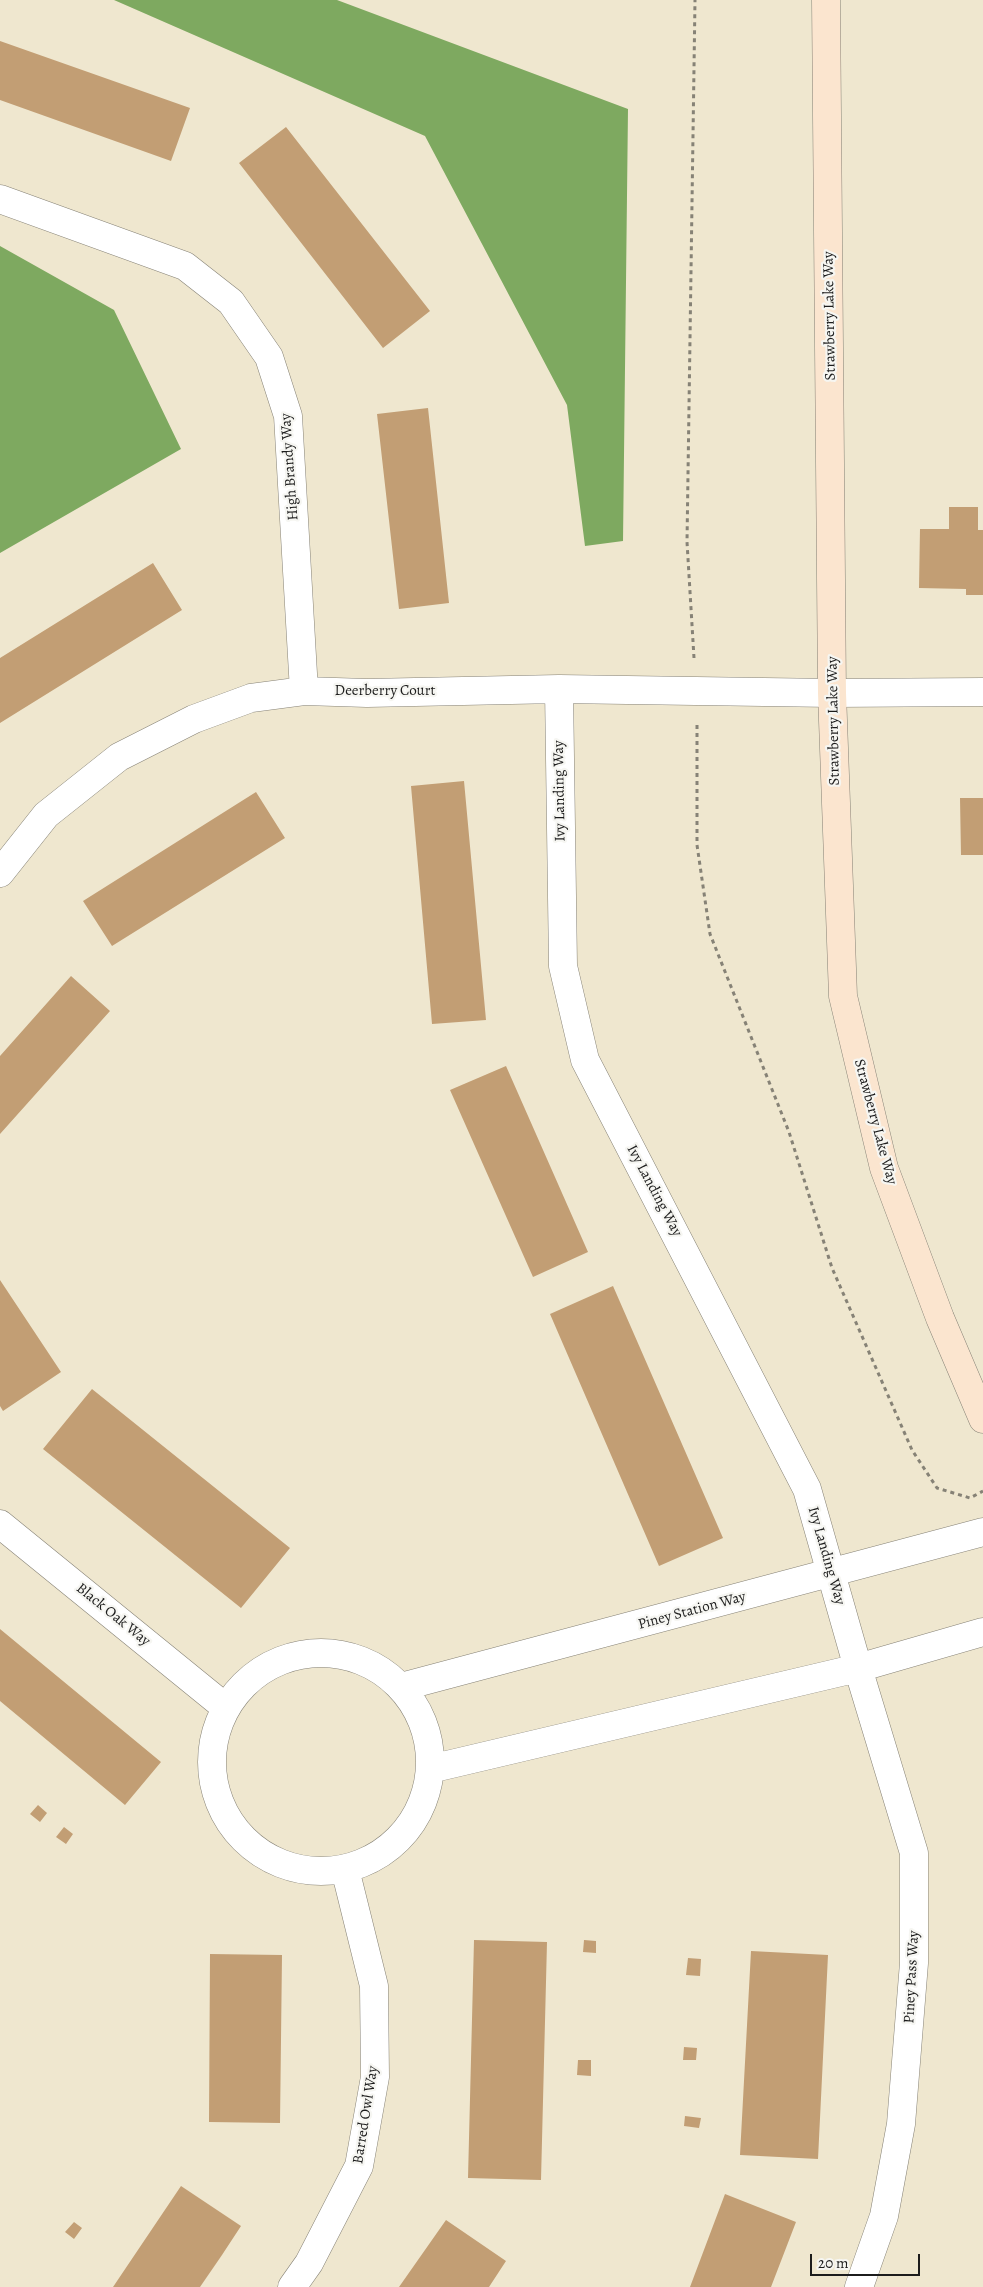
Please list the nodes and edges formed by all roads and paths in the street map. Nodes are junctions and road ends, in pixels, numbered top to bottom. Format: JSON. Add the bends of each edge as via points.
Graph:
{"nodes":[{"id":1,"x":694,"y":0,"type":"edge"},
{"id":2,"x":826,"y":0,"type":"edge"},
{"id":3,"x":0,"y":199,"type":"edge"},
{"id":4,"x":559,"y":689,"type":"junction"},
{"id":5,"x":304,"y":691,"type":"junction"},
{"id":6,"x":696,"y":692,"type":"junction"},
{"id":7,"x":983,"y":692,"type":"edge"},
{"id":8,"x":832,"y":694,"type":"junction"},
{"id":9,"x":0,"y":873,"type":"edge"},
{"id":10,"x":983,"y":1419,"type":"edge"},
{"id":11,"x":983,"y":1491,"type":"edge"},
{"id":12,"x":0,"y":1524,"type":"edge"},
{"id":13,"x":983,"y":1532,"type":"edge"},
{"id":14,"x":831,"y":1574,"type":"junction"},
{"id":15,"x":983,"y":1632,"type":"edge"},
{"id":16,"x":858,"y":1668,"type":"junction"},
{"id":17,"x":401,"y":1687,"type":"junction"},
{"id":18,"x":226,"y":1707,"type":"junction"},
{"id":19,"x":430,"y":1770,"type":"junction"},
{"id":20,"x":345,"y":1869,"type":"junction"},
{"id":21,"x":292,"y":2287,"type":"edge"},
{"id":22,"x":859,"y":2287,"type":"edge"}],
"edges":[{"from":1,"to":6,"type":"path","via":[[687,542]]},
{"from":2,"to":8,"type":"street","name":"Strawberry Lake Way"},
{"from":3,"to":5,"type":"street","name":"High Brandy Way","via":[[185,266],[231,302],[269,357],[288,416]]},
{"from":4,"to":5,"type":"street","name":"Deerberry Court"},
{"from":4,"to":6,"type":"street","name":"Deerberry Court"},
{"from":4,"to":14,"type":"street","name":"Ivy Landing Way","via":[[563,966],[586,1060],[808,1489]]},
{"from":5,"to":9,"type":"street","name":"Deerberry Court","via":[[251,698],[194,719],[120,757],[46,815]]},
{"from":6,"to":8,"type":"street","name":"Deerberry Court"},
{"from":6,"to":11,"type":"path","via":[[697,845],[710,934],[789,1132],[832,1268],[912,1450],[937,1488],[970,1498]]},
{"from":7,"to":8,"type":"street","name":"Deerberry Court"},
{"from":8,"to":10,"type":"street","name":"Strawberry Lake Way","via":[[843,996],[884,1168],[940,1318]]},
{"from":12,"to":18,"type":"street","name":"Black Oak Way"},
{"from":13,"to":14,"type":"street","name":"Piney Station Way"},
{"from":14,"to":16,"type":"street","name":"Ivy Landing Way"},
{"from":14,"to":17,"type":"street","name":"Piney Station Way"},
{"from":15,"to":16,"type":"street"},
{"from":16,"to":19,"type":"street"},
{"from":16,"to":22,"type":"street","name":"Piney Pass Way","via":[[914,1853],[914,1962],[901,2124],[884,2216]]},
{"from":17,"to":18,"type":"street","via":[[379,1669],[342,1655],[312,1653],[272,1663],[252,1676]]},
{"from":17,"to":19,"type":"street","via":[[424,1725]]},
{"from":18,"to":20,"type":"street","via":[[211,1754],[214,1788],[231,1826],[254,1850],[285,1866],[311,1871]]},
{"from":19,"to":20,"type":"street","via":[[427,1788],[412,1823],[381,1854]]},
{"from":20,"to":21,"type":"street","name":"Barred Owl Way","via":[[374,1986],[375,2077],[359,2166],[309,2263]]}]}
